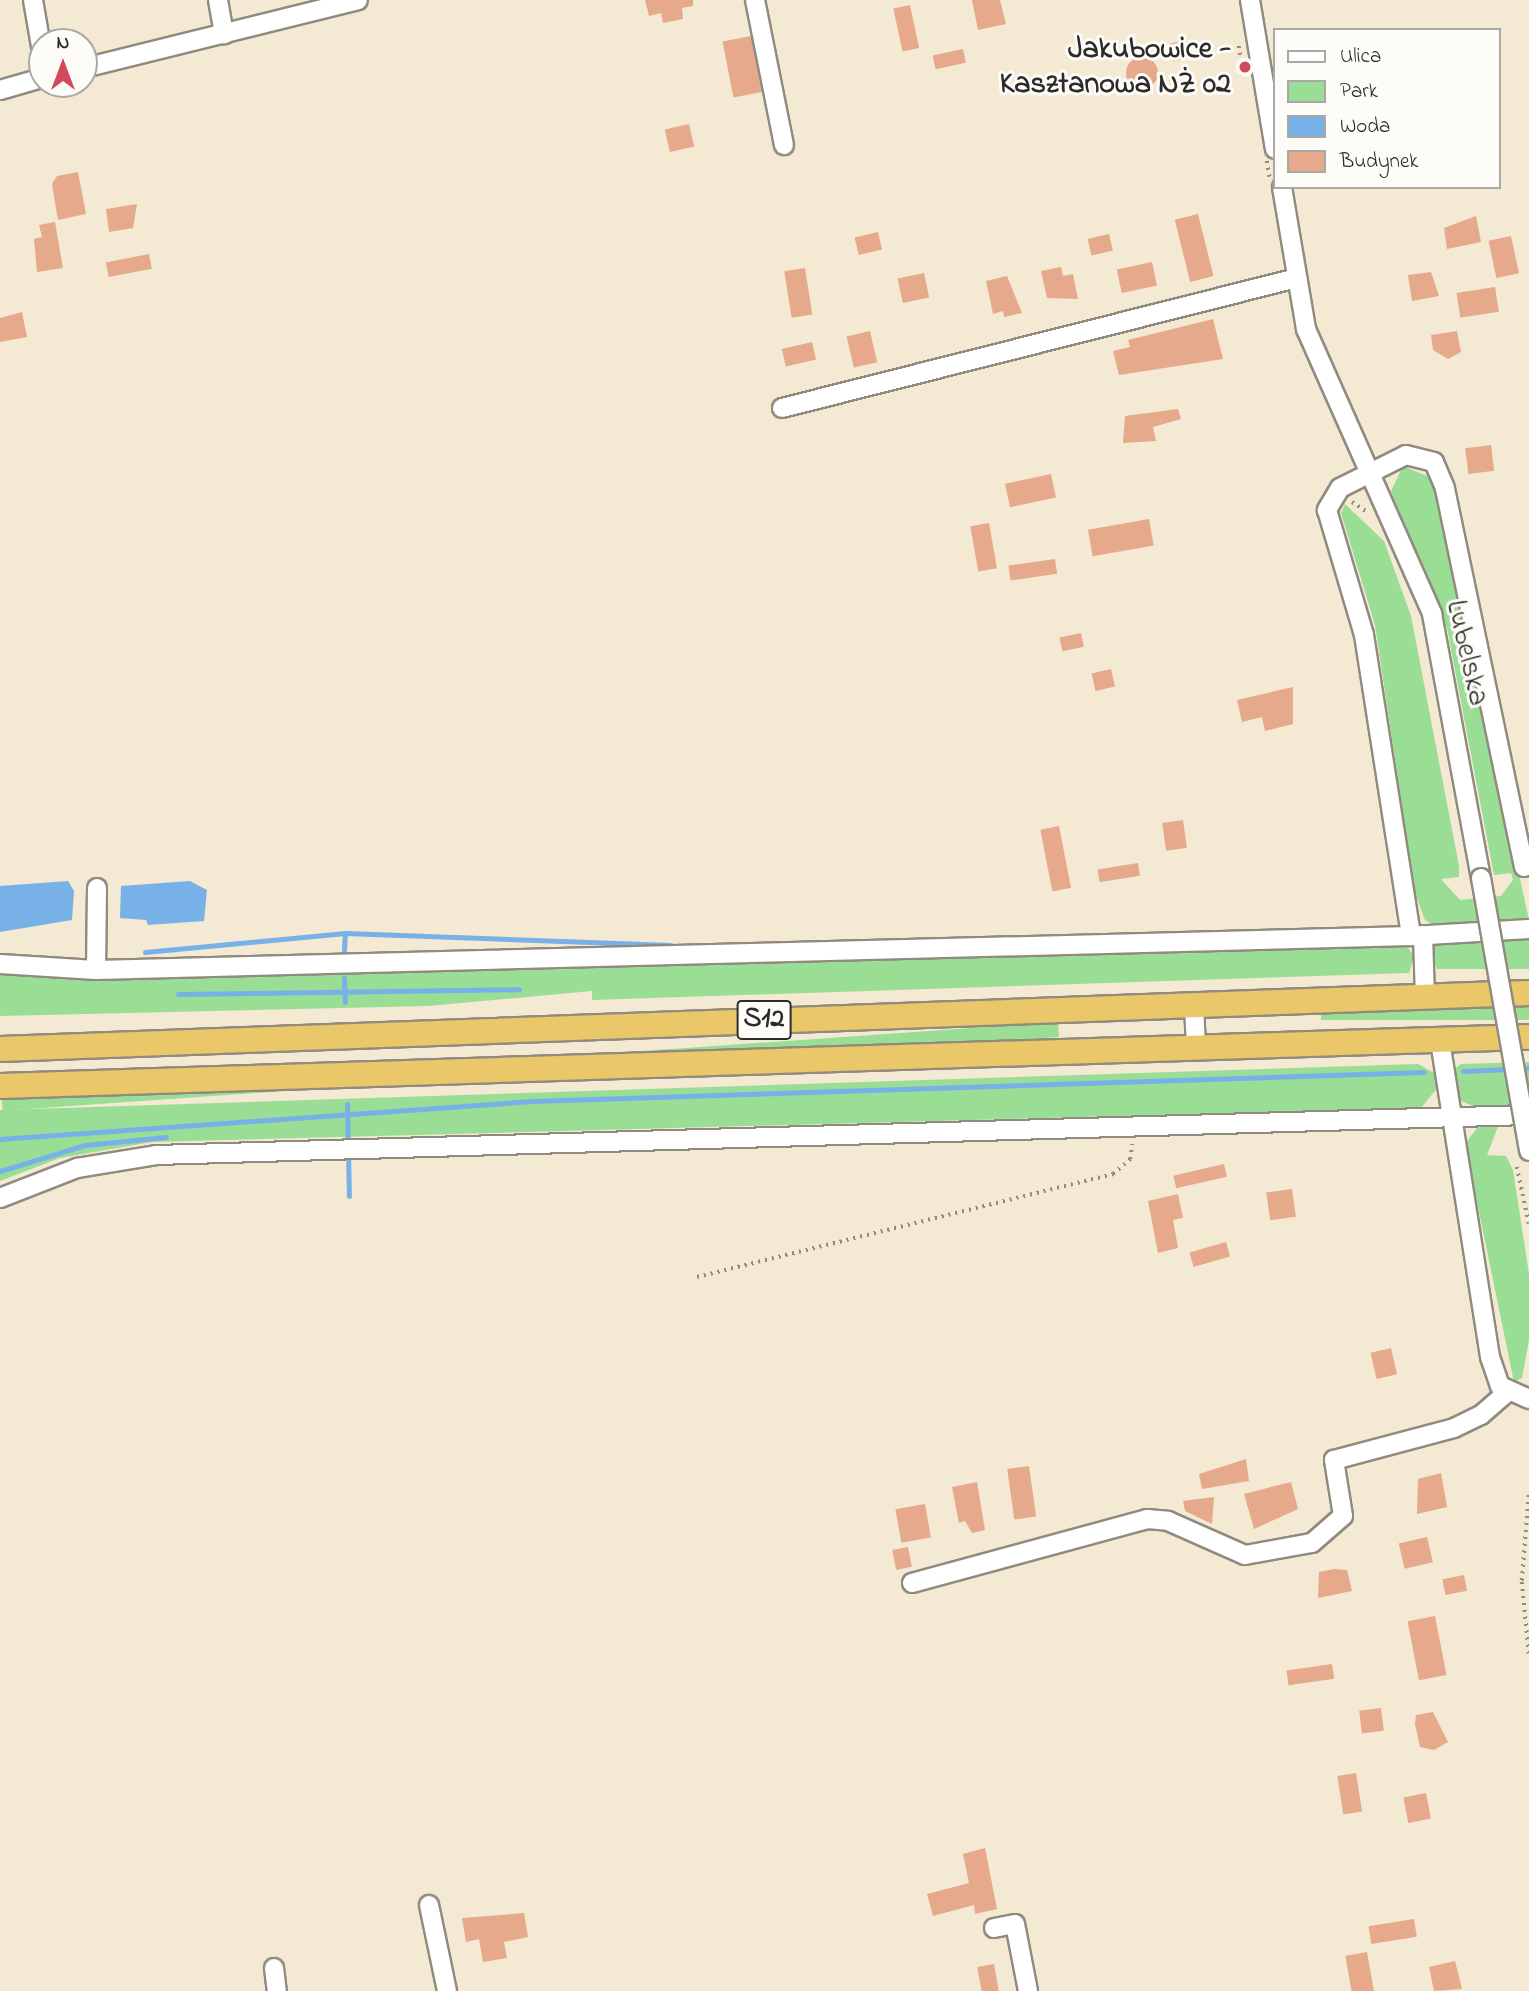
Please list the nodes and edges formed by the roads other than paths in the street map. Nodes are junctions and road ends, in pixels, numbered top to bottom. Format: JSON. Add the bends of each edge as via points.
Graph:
{"nodes":[{"id":1,"x":33,"y":0,"type":"edge"},
{"id":2,"x":218,"y":0,"type":"edge"},
{"id":3,"x":358,"y":0,"type":"edge"},
{"id":4,"x":755,"y":0,"type":"edge"},
{"id":5,"x":1250,"y":0,"type":"edge"},
{"id":6,"x":38,"y":28,"type":"edge"},
{"id":7,"x":224,"y":34,"type":"junction"},
{"id":8,"x":98,"y":65,"type":"edge"},
{"id":9,"x":28,"y":82,"type":"edge"},
{"id":10,"x":0,"y":90,"type":"edge"},
{"id":11,"x":1274,"y":143,"type":"edge"},
{"id":12,"x":785,"y":145,"type":"dead end"},
{"id":13,"x":1282,"y":189,"type":"edge"},
{"id":14,"x":1297,"y":278,"type":"junction"},
{"id":15,"x":782,"y":408,"type":"dead end"},
{"id":16,"x":1372,"y":471,"type":"junction"},
{"id":17,"x":1524,"y":867,"type":"dead end"},
{"id":18,"x":97,"y":888,"type":"dead end"},
{"id":19,"x":1529,"y":929,"type":"edge"},
{"id":20,"x":1417,"y":935,"type":"junction"},
{"id":21,"x":0,"y":964,"type":"edge"},
{"id":22,"x":96,"y":970,"type":"junction"},
{"id":23,"x":1529,"y":993,"type":"edge"},
{"id":24,"x":1425,"y":998,"type":"junction"},
{"id":25,"x":1194,"y":1004,"type":"junction"},
{"id":26,"x":1529,"y":1037,"type":"edge"},
{"id":27,"x":1440,"y":1041,"type":"junction"},
{"id":28,"x":1196,"y":1047,"type":"junction"},
{"id":29,"x":0,"y":1049,"type":"edge"},
{"id":30,"x":0,"y":1086,"type":"edge"},
{"id":31,"x":1529,"y":1115,"type":"edge"},
{"id":32,"x":1450,"y":1117,"type":"junction"},
{"id":33,"x":1529,"y":1152,"type":"edge"},
{"id":34,"x":0,"y":1198,"type":"edge"},
{"id":35,"x":1507,"y":1392,"type":"junction"},
{"id":36,"x":1529,"y":1399,"type":"edge"},
{"id":37,"x":912,"y":1583,"type":"dead end"},
{"id":38,"x":429,"y":1905,"type":"dead end"},
{"id":39,"x":994,"y":1928,"type":"dead end"},
{"id":40,"x":274,"y":1968,"type":"dead end"},
{"id":41,"x":277,"y":1991,"type":"edge"},
{"id":42,"x":447,"y":1991,"type":"edge"},
{"id":43,"x":1028,"y":1991,"type":"edge"}],
"edges":[{"from":1,"to":6,"type":"street"},
{"from":2,"to":7,"type":"street"},
{"from":3,"to":7,"type":"street"},
{"from":4,"to":12,"type":"street"},
{"from":5,"to":11,"type":"street"},
{"from":7,"to":8,"type":"street"},
{"from":9,"to":10,"type":"street"},
{"from":13,"to":14,"type":"street","name":"Lubelska"},
{"from":14,"to":15,"type":"street"},
{"from":14,"to":16,"type":"street","name":"Lubelska","via":[[1317,359]]},
{"from":16,"to":17,"type":"street","via":[[1416,454],[1440,471]]},
{"from":16,"to":20,"type":"street","via":[[1340,488],[1328,502],[1328,518],[1364,635]]},
{"from":16,"to":33,"type":"street","name":"Lubelska","bridge":true,"via":[[1432,614]]},
{"from":18,"to":22,"type":"street"},
{"from":19,"to":20,"type":"street"},
{"from":20,"to":22,"type":"street"},
{"from":20,"to":24,"type":"street"},
{"from":21,"to":22,"type":"street"},
{"from":23,"to":24,"type":"highway","number":"S12"},
{"from":24,"to":25,"type":"highway","number":"S12"},
{"from":25,"to":28,"type":"street"},
{"from":25,"to":29,"type":"highway","number":"S12"},
{"from":26,"to":27,"type":"highway","number":"S12"},
{"from":27,"to":28,"type":"highway","number":"S12"},
{"from":27,"to":32,"type":"street"},
{"from":28,"to":30,"type":"highway","number":"S12"},
{"from":31,"to":32,"type":"street"},
{"from":32,"to":34,"type":"street","via":[[156,1155],[77,1168]]},
{"from":32,"to":35,"type":"street","via":[[1486,1336],[1495,1376]]},
{"from":35,"to":36,"type":"street"},
{"from":35,"to":37,"type":"street","via":[[1481,1415],[1454,1428],[1334,1460],[1343,1516],[1312,1543],[1245,1555],[1168,1521],[1147,1520]]},
{"from":38,"to":42,"type":"street"},
{"from":39,"to":43,"type":"street","via":[[1015,1924]]},
{"from":40,"to":41,"type":"street"}]}
